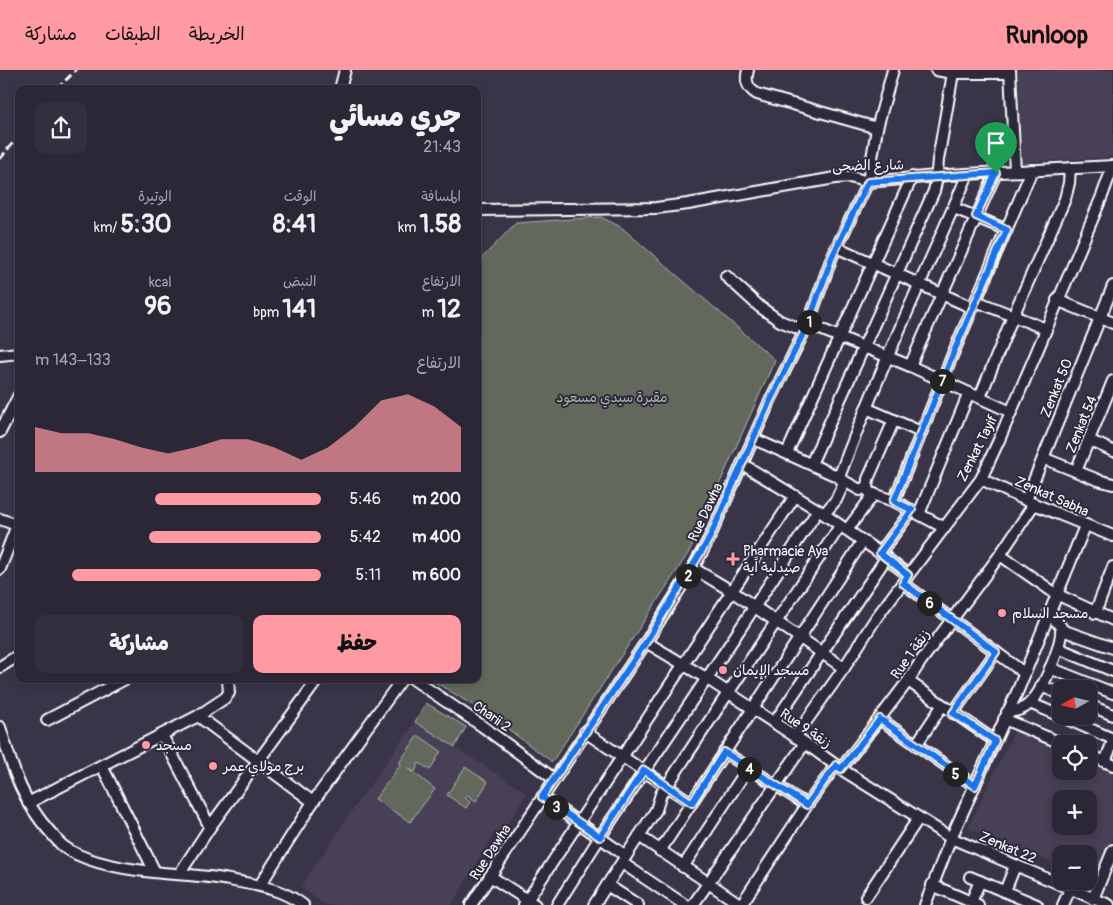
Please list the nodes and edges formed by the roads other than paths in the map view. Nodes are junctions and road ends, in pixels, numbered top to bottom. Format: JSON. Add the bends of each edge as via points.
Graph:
{"nodes":[{"id":1,"x":345,"y":70,"type":"edge"},
{"id":2,"x":748,"y":70,"type":"edge"},
{"id":3,"x":893,"y":70,"type":"edge"},
{"id":4,"x":936,"y":70,"type":"edge"},
{"id":5,"x":1010,"y":71,"type":"edge"},
{"id":6,"x":953,"y":72,"type":"junction"},
{"id":7,"x":341,"y":85,"type":"edge"},
{"id":8,"x":877,"y":128,"type":"junction"},
{"id":9,"x":1113,"y":166,"type":"edge"},
{"id":10,"x":1070,"y":168,"type":"junction"},
{"id":11,"x":1032,"y":170,"type":"junction"},
{"id":12,"x":1015,"y":171,"type":"junction"},
{"id":13,"x":996,"y":173,"type":"junction"},
{"id":14,"x":968,"y":174,"type":"junction"},
{"id":15,"x":936,"y":176,"type":"junction"},
{"id":16,"x":912,"y":177,"type":"junction"},
{"id":17,"x":868,"y":182,"type":"junction"},
{"id":18,"x":954,"y":208,"type":"junction"},
{"id":19,"x":481,"y":210,"type":"edge"},
{"id":20,"x":976,"y":216,"type":"junction"},
{"id":21,"x":1007,"y":230,"type":"junction"},
{"id":22,"x":836,"y":247,"type":"junction"},
{"id":23,"x":872,"y":264,"type":"junction"},
{"id":24,"x":896,"y":274,"type":"junction"},
{"id":25,"x":726,"y":276,"type":"dead end"},
{"id":26,"x":918,"y":285,"type":"junction"},
{"id":27,"x":1113,"y":286,"type":"edge"},
{"id":28,"x":942,"y":295,"type":"junction"},
{"id":29,"x":1057,"y":300,"type":"junction"},
{"id":30,"x":974,"y":305,"type":"junction"},
{"id":31,"x":1014,"y":316,"type":"junction"},
{"id":32,"x":1099,"y":317,"type":"junction"},
{"id":33,"x":1113,"y":323,"type":"edge"},
{"id":34,"x":806,"y":328,"type":"junction"},
{"id":35,"x":1046,"y":329,"type":"junction"},
{"id":36,"x":840,"y":336,"type":"junction"},
{"id":37,"x":864,"y":346,"type":"junction"},
{"id":38,"x":15,"y":353,"type":"edge"},
{"id":39,"x":0,"y":355,"type":"edge"},
{"id":40,"x":888,"y":356,"type":"junction"},
{"id":41,"x":910,"y":366,"type":"junction"},
{"id":42,"x":942,"y":381,"type":"junction"},
{"id":43,"x":1113,"y":381,"type":"edge"},
{"id":44,"x":969,"y":393,"type":"junction"},
{"id":45,"x":980,"y":397,"type":"junction"},
{"id":46,"x":15,"y":404,"type":"edge"},
{"id":47,"x":1108,"y":407,"type":"edge"},
{"id":48,"x":866,"y":408,"type":"junction"},
{"id":49,"x":1010,"y":412,"type":"junction"},
{"id":50,"x":894,"y":420,"type":"junction"},
{"id":51,"x":0,"y":432,"type":"edge"},
{"id":52,"x":921,"y":432,"type":"junction"},
{"id":53,"x":754,"y":439,"type":"junction"},
{"id":54,"x":1089,"y":440,"type":"junction"},
{"id":55,"x":1113,"y":451,"type":"edge"},
{"id":56,"x":787,"y":454,"type":"junction"},
{"id":57,"x":1043,"y":458,"type":"junction"},
{"id":58,"x":742,"y":464,"type":"junction"},
{"id":59,"x":811,"y":464,"type":"junction"},
{"id":60,"x":1076,"y":471,"type":"junction"},
{"id":61,"x":842,"y":479,"type":"junction"},
{"id":62,"x":980,"y":479,"type":"junction"},
{"id":63,"x":1113,"y":484,"type":"edge"},
{"id":64,"x":866,"y":487,"type":"junction"},
{"id":65,"x":874,"y":494,"type":"junction"},
{"id":66,"x":796,"y":496,"type":"junction"},
{"id":67,"x":894,"y":501,"type":"junction"},
{"id":68,"x":1030,"y":502,"type":"junction"},
{"id":69,"x":821,"y":512,"type":"junction"},
{"id":70,"x":916,"y":512,"type":"junction"},
{"id":71,"x":0,"y":518,"type":"edge"},
{"id":72,"x":15,"y":523,"type":"edge"},
{"id":73,"x":1085,"y":526,"type":"junction"},
{"id":74,"x":843,"y":528,"type":"junction"},
{"id":75,"x":945,"y":528,"type":"junction"},
{"id":76,"x":15,"y":532,"type":"edge"},
{"id":77,"x":1113,"y":536,"type":"edge"},
{"id":78,"x":862,"y":542,"type":"junction"},
{"id":79,"x":883,"y":555,"type":"junction"},
{"id":80,"x":1000,"y":555,"type":"junction"},
{"id":81,"x":1113,"y":567,"type":"edge"},
{"id":82,"x":693,"y":568,"type":"junction"},
{"id":83,"x":0,"y":569,"type":"edge"},
{"id":84,"x":906,"y":579,"type":"junction"},
{"id":85,"x":733,"y":592,"type":"junction"},
{"id":86,"x":1056,"y":594,"type":"junction"},
{"id":87,"x":754,"y":607,"type":"junction"},
{"id":88,"x":1049,"y":613,"type":"junction"},
{"id":89,"x":1094,"y":613,"type":"junction"},
{"id":90,"x":952,"y":619,"type":"junction"},
{"id":91,"x":1113,"y":620,"type":"edge"},
{"id":92,"x":777,"y":622,"type":"junction"},
{"id":93,"x":1062,"y":630,"type":"junction"},
{"id":94,"x":800,"y":638,"type":"junction"},
{"id":95,"x":646,"y":642,"type":"junction"},
{"id":96,"x":1058,"y":648,"type":"junction"},
{"id":97,"x":1113,"y":648,"type":"edge"},
{"id":98,"x":822,"y":652,"type":"junction"},
{"id":99,"x":996,"y":652,"type":"junction"},
{"id":100,"x":15,"y":658,"type":"edge"},
{"id":101,"x":684,"y":664,"type":"junction"},
{"id":102,"x":0,"y":667,"type":"edge"},
{"id":103,"x":844,"y":668,"type":"junction"},
{"id":104,"x":1050,"y":668,"type":"junction"},
{"id":105,"x":1113,"y":671,"type":"edge"},
{"id":106,"x":1024,"y":673,"type":"junction"},
{"id":107,"x":706,"y":678,"type":"junction"},
{"id":108,"x":908,"y":682,"type":"junction"},
{"id":109,"x":117,"y":683,"type":"edge"},
{"id":110,"x":228,"y":683,"type":"edge"},
{"id":111,"x":315,"y":683,"type":"edge"},
{"id":112,"x":399,"y":683,"type":"edge"},
{"id":113,"x":419,"y":683,"type":"edge"},
{"id":114,"x":1041,"y":686,"type":"junction"},
{"id":115,"x":1052,"y":690,"type":"edge"},
{"id":116,"x":727,"y":692,"type":"junction"},
{"id":117,"x":1113,"y":693,"type":"edge"},
{"id":118,"x":1030,"y":703,"type":"junction"},
{"id":119,"x":942,"y":706,"type":"junction"},
{"id":120,"x":752,"y":709,"type":"junction"},
{"id":121,"x":1098,"y":709,"type":"edge"},
{"id":122,"x":953,"y":713,"type":"junction"},
{"id":123,"x":1113,"y":715,"type":"edge"},
{"id":124,"x":198,"y":716,"type":"junction"},
{"id":125,"x":1006,"y":716,"type":"junction"},
{"id":126,"x":880,"y":719,"type":"junction"},
{"id":127,"x":47,"y":720,"type":"dead end"},
{"id":128,"x":774,"y":723,"type":"junction"},
{"id":129,"x":0,"y":726,"type":"edge"},
{"id":130,"x":585,"y":732,"type":"junction"},
{"id":131,"x":162,"y":735,"type":"junction"},
{"id":132,"x":795,"y":737,"type":"junction"},
{"id":133,"x":1052,"y":739,"type":"edge"},
{"id":134,"x":1113,"y":740,"type":"edge"},
{"id":135,"x":995,"y":741,"type":"junction"},
{"id":136,"x":805,"y":743,"type":"junction"},
{"id":137,"x":916,"y":745,"type":"junction"},
{"id":138,"x":724,"y":752,"type":"junction"},
{"id":139,"x":622,"y":756,"type":"junction"},
{"id":140,"x":1097,"y":758,"type":"edge"},
{"id":141,"x":258,"y":760,"type":"junction"},
{"id":142,"x":1109,"y":763,"type":"edge"},
{"id":143,"x":102,"y":766,"type":"junction"},
{"id":144,"x":838,"y":767,"type":"junction"},
{"id":145,"x":748,"y":768,"type":"junction"},
{"id":146,"x":644,"y":770,"type":"junction"},
{"id":147,"x":554,"y":779,"type":"junction"},
{"id":148,"x":777,"y":785,"type":"junction"},
{"id":149,"x":666,"y":786,"type":"junction"},
{"id":150,"x":975,"y":786,"type":"junction"},
{"id":151,"x":542,"y":797,"type":"junction"},
{"id":152,"x":313,"y":802,"type":"junction"},
{"id":153,"x":28,"y":803,"type":"junction"},
{"id":154,"x":692,"y":803,"type":"junction"},
{"id":155,"x":807,"y":805,"type":"junction"},
{"id":156,"x":918,"y":818,"type":"junction"},
{"id":157,"x":579,"y":823,"type":"junction"},
{"id":158,"x":210,"y":827,"type":"junction"},
{"id":159,"x":639,"y":836,"type":"junction"},
{"id":160,"x":600,"y":837,"type":"junction"},
{"id":161,"x":951,"y":838,"type":"junction"},
{"id":162,"x":660,"y":850,"type":"junction"},
{"id":163,"x":1113,"y":850,"type":"edge"},
{"id":164,"x":624,"y":859,"type":"junction"},
{"id":165,"x":1110,"y":864,"type":"edge"},
{"id":166,"x":1015,"y":866,"type":"junction"},
{"id":167,"x":683,"y":867,"type":"junction"},
{"id":168,"x":155,"y":872,"type":"junction"},
{"id":169,"x":180,"y":873,"type":"junction"},
{"id":170,"x":490,"y":876,"type":"junction"},
{"id":171,"x":970,"y":877,"type":"dead end"},
{"id":172,"x":980,"y":881,"type":"junction"},
{"id":173,"x":1052,"y":881,"type":"edge"},
{"id":174,"x":708,"y":883,"type":"junction"},
{"id":175,"x":607,"y":885,"type":"junction"},
{"id":176,"x":260,"y":886,"type":"junction"},
{"id":177,"x":932,"y":886,"type":"junction"},
{"id":178,"x":1005,"y":890,"type":"junction"},
{"id":179,"x":1070,"y":890,"type":"edge"},
{"id":180,"x":1072,"y":890,"type":"edge"},
{"id":181,"x":866,"y":897,"type":"dead end"},
{"id":182,"x":1094,"y":899,"type":"junction"},
{"id":183,"x":296,"y":903,"type":"edge"},
{"id":184,"x":529,"y":903,"type":"edge"},
{"id":185,"x":974,"y":904,"type":"edge"},
{"id":186,"x":1033,"y":904,"type":"edge"},
{"id":187,"x":471,"y":905,"type":"edge"},
{"id":188,"x":557,"y":905,"type":"edge"},
{"id":189,"x":594,"y":905,"type":"edge"},
{"id":190,"x":638,"y":905,"type":"edge"},
{"id":191,"x":685,"y":905,"type":"edge"},
{"id":192,"x":693,"y":905,"type":"edge"},
{"id":193,"x":741,"y":905,"type":"edge"},
{"id":194,"x":925,"y":905,"type":"edge"},
{"id":195,"x":1063,"y":905,"type":"edge"},
{"id":196,"x":1109,"y":905,"type":"edge"}],
"edges":[{"from":1,"to":7,"type":"street"},
{"from":2,"to":8,"type":"street","via":[[746,82],[757,94]]},
{"from":3,"to":8,"type":"street","name":"Rue Dawha"},
{"from":4,"to":6,"type":"street"},
{"from":5,"to":6,"type":"street"},
{"from":5,"to":12,"type":"street"},
{"from":6,"to":15,"type":"street"},
{"from":8,"to":17,"type":"street","name":"Rue Dawha"},
{"from":9,"to":10,"type":"street","name":"شارع الضحى"},
{"from":9,"to":29,"type":"street","name":"Zenkat Tayif"},
{"from":10,"to":11,"type":"street","name":"شارع الضحى"},
{"from":10,"to":31,"type":"street","via":[[1065,199]]},
{"from":11,"to":12,"type":"street","name":"شارع الضحى"},
{"from":11,"to":21,"type":"street"},
{"from":12,"to":13,"type":"street","name":"شارع الضحى"},
{"from":13,"to":14,"type":"street","name":"شارع الضحى"},
{"from":13,"to":20,"type":"street"},
{"from":14,"to":15,"type":"street","name":"شارع الضحى"},
{"from":14,"to":18,"type":"street"},
{"from":15,"to":16,"type":"street","name":"شارع الضحى"},
{"from":15,"to":24,"type":"street","via":[[934,191]]},
{"from":16,"to":17,"type":"street","name":"شارع الضحى"},
{"from":16,"to":23,"type":"street"},
{"from":17,"to":19,"type":"street","name":"شارع الضحى","via":[[850,177],[656,208]]},
{"from":17,"to":22,"type":"street","name":"Rue Dawha"},
{"from":18,"to":20,"type":"street"},
{"from":18,"to":26,"type":"street"},
{"from":20,"to":21,"type":"street"},
{"from":20,"to":28,"type":"street"},
{"from":21,"to":30,"type":"street"},
{"from":22,"to":23,"type":"street"},
{"from":22,"to":34,"type":"street","name":"Rue Dawha"},
{"from":23,"to":24,"type":"street"},
{"from":23,"to":36,"type":"street"},
{"from":24,"to":26,"type":"street"},
{"from":24,"to":37,"type":"street"},
{"from":25,"to":34,"type":"street","via":[[780,321]]},
{"from":26,"to":28,"type":"street"},
{"from":26,"to":40,"type":"street"},
{"from":27,"to":32,"type":"street","name":"Zenkat 50"},
{"from":28,"to":30,"type":"street"},
{"from":28,"to":41,"type":"street"},
{"from":29,"to":32,"type":"street"},
{"from":29,"to":35,"type":"street","name":"Zenkat Tayif"},
{"from":30,"to":31,"type":"street"},
{"from":30,"to":42,"type":"street"},
{"from":31,"to":35,"type":"street"},
{"from":31,"to":45,"type":"street"},
{"from":32,"to":33,"type":"street"},
{"from":32,"to":57,"type":"street","name":"Zenkat 50"},
{"from":34,"to":36,"type":"street"},
{"from":34,"to":53,"type":"street","name":"Rue Dawha"},
{"from":35,"to":49,"type":"street","name":"Zenkat Tayif"},
{"from":36,"to":37,"type":"street"},
{"from":36,"to":56,"type":"street"},
{"from":37,"to":40,"type":"street"},
{"from":37,"to":59,"type":"street"},
{"from":38,"to":39,"type":"street"},
{"from":40,"to":41,"type":"street"},
{"from":40,"to":48,"type":"street"},
{"from":41,"to":42,"type":"street"},
{"from":42,"to":44,"type":"street"},
{"from":42,"to":52,"type":"street"},
{"from":43,"to":47,"type":"street","name":"Zenkat 54"},
{"from":44,"to":45,"type":"street"},
{"from":44,"to":70,"type":"street"},
{"from":45,"to":49,"type":"street"},
{"from":46,"to":51,"type":"street"},
{"from":47,"to":54,"type":"street","name":"Zenkat 54"},
{"from":48,"to":50,"type":"street"},
{"from":48,"to":61,"type":"street"},
{"from":49,"to":62,"type":"street","name":"Zenkat Tayif"},
{"from":50,"to":52,"type":"street"},
{"from":50,"to":64,"type":"street"},
{"from":52,"to":67,"type":"street"},
{"from":53,"to":56,"type":"street"},
{"from":53,"to":58,"type":"street","name":"Rue Dawha"},
{"from":54,"to":55,"type":"street"},
{"from":54,"to":60,"type":"street","name":"Zenkat 54"},
{"from":56,"to":59,"type":"street"},
{"from":57,"to":60,"type":"street","name":"Zenkat 54"},
{"from":57,"to":68,"type":"street","name":"Zenkat 50"},
{"from":58,"to":66,"type":"street"},
{"from":58,"to":82,"type":"street","name":"Rue Dawha"},
{"from":59,"to":61,"type":"street"},
{"from":60,"to":63,"type":"street"},
{"from":61,"to":64,"type":"street","via":[[860,490]]},
{"from":61,"to":69,"type":"street","via":[[836,500]]},
{"from":62,"to":68,"type":"street","name":"Zenkat Sabha"},
{"from":62,"to":75,"type":"street","name":"Zenkat Tayif"},
{"from":64,"to":65,"type":"street"},
{"from":65,"to":67,"type":"street"},
{"from":65,"to":74,"type":"street"},
{"from":66,"to":69,"type":"street"},
{"from":66,"to":85,"type":"street"},
{"from":67,"to":70,"type":"street"},
{"from":68,"to":73,"type":"street","name":"Zenkat Sabha"},
{"from":68,"to":80,"type":"street","name":"Rue 1 زنقة"},
{"from":69,"to":74,"type":"street"},
{"from":69,"to":87,"type":"street"},
{"from":70,"to":75,"type":"street"},
{"from":70,"to":79,"type":"street"},
{"from":71,"to":72,"type":"street"},
{"from":73,"to":77,"type":"street","name":"Zenkat Sabha"},
{"from":73,"to":86,"type":"street"},
{"from":74,"to":78,"type":"street"},
{"from":74,"to":92,"type":"street"},
{"from":75,"to":84,"type":"street","name":"Zenkat Tayif"},
{"from":76,"to":83,"type":"street"},
{"from":78,"to":79,"type":"street"},
{"from":78,"to":94,"type":"street"},
{"from":79,"to":84,"type":"street"},
{"from":79,"to":98,"type":"street"},
{"from":80,"to":86,"type":"street"},
{"from":80,"to":90,"type":"street","name":"Rue 1 زنقة"},
{"from":81,"to":89,"type":"street"},
{"from":82,"to":85,"type":"street"},
{"from":82,"to":95,"type":"street","name":"Rue Dawha"},
{"from":84,"to":90,"type":"street"},
{"from":84,"to":103,"type":"street","name":"Zenkat Tayif"},
{"from":85,"to":87,"type":"street"},
{"from":85,"to":101,"type":"street"},
{"from":86,"to":88,"type":"street"},
{"from":86,"to":89,"type":"street"},
{"from":87,"to":92,"type":"street"},
{"from":87,"to":107,"type":"street"},
{"from":88,"to":93,"type":"street"},
{"from":88,"to":106,"type":"street"},
{"from":89,"to":91,"type":"street"},
{"from":90,"to":99,"type":"street"},
{"from":90,"to":108,"type":"street","name":"Rue 1 زنقة"},
{"from":92,"to":94,"type":"street"},
{"from":92,"to":116,"type":"street"},
{"from":93,"to":96,"type":"street"},
{"from":93,"to":97,"type":"street"},
{"from":94,"to":98,"type":"street"},
{"from":94,"to":120,"type":"street"},
{"from":95,"to":101,"type":"street","name":"Rue 9 زنقة"},
{"from":95,"to":130,"type":"street","name":"Rue Dawha"},
{"from":96,"to":104,"type":"street"},
{"from":96,"to":105,"type":"street"},
{"from":98,"to":103,"type":"street"},
{"from":98,"to":128,"type":"street"},
{"from":99,"to":106,"type":"street"},
{"from":99,"to":122,"type":"street"},
{"from":100,"to":102,"type":"street"},
{"from":101,"to":107,"type":"street","name":"Rue 9 زنقة"},
{"from":101,"to":139,"type":"street"},
{"from":103,"to":132,"type":"street","name":"Zenkat Tayif"},
{"from":104,"to":114,"type":"street"},
{"from":104,"to":117,"type":"street"},
{"from":106,"to":125,"type":"street"},
{"from":107,"to":116,"type":"street","name":"Rue 9 زنقة"},
{"from":107,"to":146,"type":"street"},
{"from":108,"to":119,"type":"street"},
{"from":108,"to":126,"type":"street","name":"Rue 1 زنقة"},
{"from":109,"to":127,"type":"street"},
{"from":110,"to":124,"type":"street","via":[[226,698]]},
{"from":111,"to":141,"type":"street"},
{"from":112,"to":152,"type":"street"},
{"from":113,"to":147,"type":"street","name":"Charii 2"},
{"from":114,"to":115,"type":"street"},
{"from":114,"to":118,"type":"street"},
{"from":116,"to":120,"type":"street","name":"Rue 9 زنقة"},
{"from":116,"to":149,"type":"street"},
{"from":118,"to":125,"type":"street"},
{"from":118,"to":134,"type":"street"},
{"from":119,"to":122,"type":"street"},
{"from":119,"to":137,"type":"street"},
{"from":120,"to":128,"type":"street","name":"Rue 9 زنقة"},
{"from":120,"to":138,"type":"street"},
{"from":121,"to":123,"type":"street"},
{"from":122,"to":135,"type":"street"},
{"from":124,"to":131,"type":"street"},
{"from":124,"to":141,"type":"street"},
{"from":125,"to":133,"type":"street"},
{"from":125,"to":135,"type":"street"},
{"from":126,"to":137,"type":"street"},
{"from":126,"to":144,"type":"street","name":"Rue 1 زنقة"},
{"from":128,"to":132,"type":"street","name":"Rue 9 زنقة"},
{"from":129,"to":153,"type":"street"},
{"from":130,"to":139,"type":"street"},
{"from":130,"to":147,"type":"street","name":"Rue Dawha"},
{"from":131,"to":143,"type":"street"},
{"from":131,"to":158,"type":"street"},
{"from":132,"to":136,"type":"street","name":"Rue 9 زنقة"},
{"from":134,"to":142,"type":"street"},
{"from":135,"to":150,"type":"street"},
{"from":136,"to":144,"type":"street","name":"Rue 9 زنقة"},
{"from":136,"to":148,"type":"street"},
{"from":137,"to":150,"type":"street"},
{"from":138,"to":145,"type":"street"},
{"from":138,"to":154,"type":"street"},
{"from":139,"to":146,"type":"street"},
{"from":139,"to":157,"type":"street"},
{"from":140,"to":142,"type":"street"},
{"from":141,"to":152,"type":"street"},
{"from":141,"to":158,"type":"street"},
{"from":143,"to":153,"type":"street"},
{"from":143,"to":168,"type":"street"},
{"from":144,"to":155,"type":"street","name":"Rue 1 زنقة"},
{"from":144,"to":156,"type":"street","name":"Rue 9 زنقة"},
{"from":145,"to":148,"type":"street"},
{"from":145,"to":167,"type":"street"},
{"from":146,"to":149,"type":"street"},
{"from":146,"to":160,"type":"street"},
{"from":147,"to":151,"type":"street","name":"Rue Dawha"},
{"from":148,"to":155,"type":"street"},
{"from":148,"to":174,"type":"street"},
{"from":149,"to":154,"type":"street"},
{"from":149,"to":159,"type":"street"},
{"from":150,"to":161,"type":"street"},
{"from":151,"to":157,"type":"street"},
{"from":151,"to":170,"type":"street","name":"Rue Dawha"},
{"from":152,"to":176,"type":"street"},
{"from":153,"to":168,"type":"street","via":[[63,846],[90,860]]},
{"from":154,"to":162,"type":"street"},
{"from":155,"to":193,"type":"street","name":"Rue 1 زنقة"},
{"from":156,"to":161,"type":"street","name":"Rue 9 زنقة"},
{"from":156,"to":181,"type":"street"},
{"from":157,"to":160,"type":"street"},
{"from":157,"to":184,"type":"street"},
{"from":158,"to":169,"type":"street"},
{"from":159,"to":162,"type":"street"},
{"from":159,"to":164,"type":"street"},
{"from":160,"to":164,"type":"street"},
{"from":160,"to":188,"type":"street"},
{"from":161,"to":166,"type":"street","name":"Zenkat 22"},
{"from":161,"to":177,"type":"street"},
{"from":162,"to":167,"type":"street"},
{"from":163,"to":165,"type":"street"},
{"from":164,"to":175,"type":"street"},
{"from":164,"to":191,"type":"street"},
{"from":165,"to":182,"type":"street"},
{"from":166,"to":173,"type":"street","name":"Zenkat 22"},
{"from":166,"to":178,"type":"street"},
{"from":167,"to":174,"type":"street"},
{"from":168,"to":169,"type":"street"},
{"from":169,"to":176,"type":"street"},
{"from":170,"to":184,"type":"street"},
{"from":170,"to":187,"type":"street","name":"Rue Dawha"},
{"from":171,"to":172,"type":"street"},
{"from":172,"to":178,"type":"street"},
{"from":172,"to":185,"type":"street"},
{"from":174,"to":192,"type":"street"},
{"from":174,"to":193,"type":"street"},
{"from":175,"to":189,"type":"street"},
{"from":175,"to":190,"type":"street"},
{"from":176,"to":183,"type":"street","via":[[285,893]]},
{"from":177,"to":185,"type":"street"},
{"from":177,"to":194,"type":"street"},
{"from":178,"to":186,"type":"street"},
{"from":179,"to":195,"type":"street"},
{"from":180,"to":182,"type":"street","name":"Zenkat 22"},
{"from":182,"to":196,"type":"street","name":"Zenkat 22"}]}
